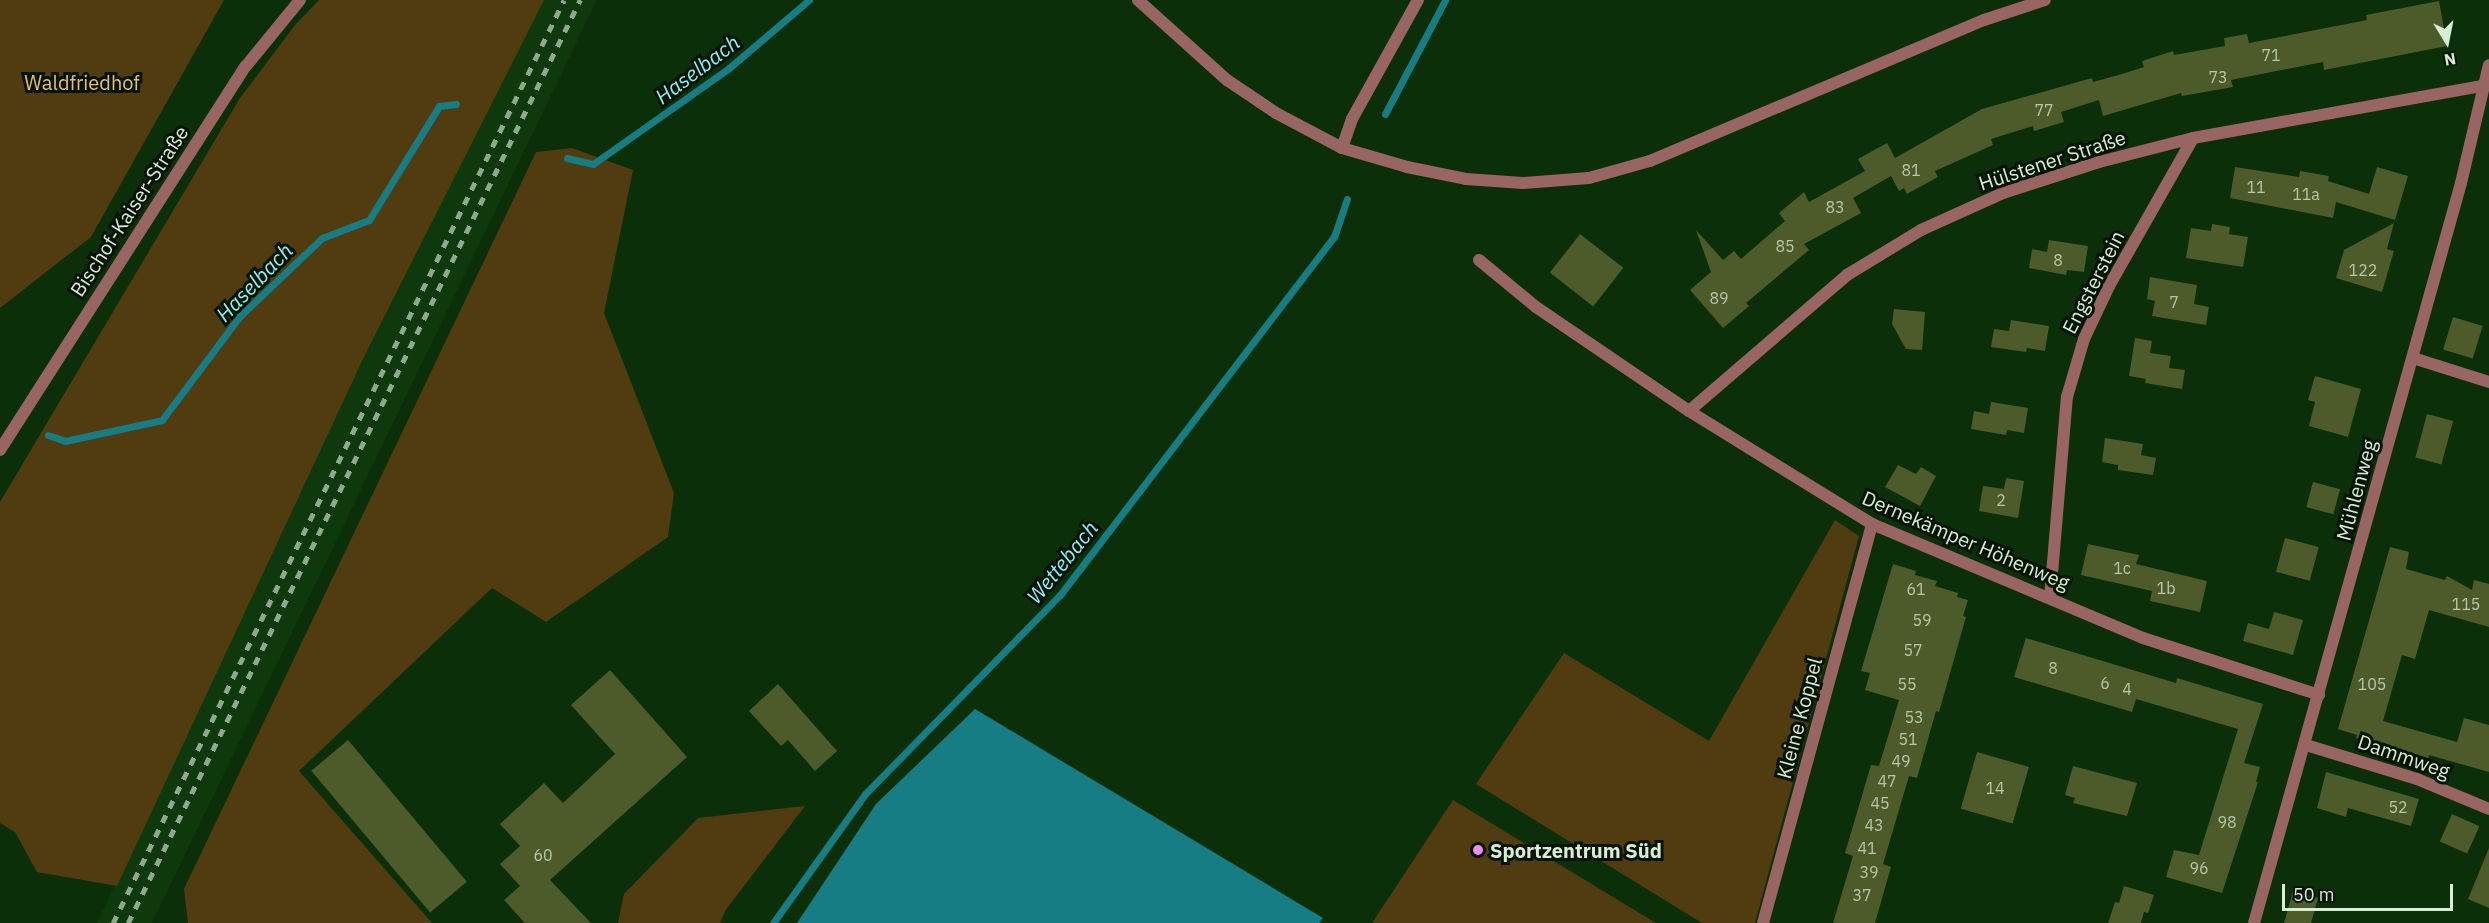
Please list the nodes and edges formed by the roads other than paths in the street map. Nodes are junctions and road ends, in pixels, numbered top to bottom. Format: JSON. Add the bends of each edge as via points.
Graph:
{"nodes":[{"id":1,"x":300,"y":0,"type":"edge"},
{"id":2,"x":1138,"y":0,"type":"edge"},
{"id":3,"x":1418,"y":0,"type":"edge"},
{"id":4,"x":2045,"y":0,"type":"edge"},
{"id":5,"x":2489,"y":65,"type":"edge"},
{"id":6,"x":2486,"y":85,"type":"edge"},
{"id":7,"x":2193,"y":138,"type":"junction"},
{"id":8,"x":1342,"y":148,"type":"junction"},
{"id":9,"x":1479,"y":260,"type":"dead end"},
{"id":10,"x":2413,"y":358,"type":"junction"},
{"id":11,"x":2489,"y":381,"type":"edge"},
{"id":12,"x":1689,"y":411,"type":"junction"},
{"id":13,"x":0,"y":450,"type":"edge"},
{"id":14,"x":1872,"y":524,"type":"junction"},
{"id":15,"x":2050,"y":598,"type":"junction"},
{"id":16,"x":2319,"y":695,"type":"junction"},
{"id":17,"x":2306,"y":745,"type":"junction"},
{"id":18,"x":2489,"y":808,"type":"edge"},
{"id":19,"x":1763,"y":923,"type":"edge"},
{"id":20,"x":2254,"y":923,"type":"edge"}],
"edges":[{"from":1,"to":13,"type":"street","name":"Bischof-Kaiser-Straße","via":[[246,66]]},
{"from":2,"to":8,"type":"street","via":[[1227,80],[1276,113]]},
{"from":3,"to":8,"type":"street","via":[[1352,119]]},
{"from":4,"to":8,"type":"street","via":[[1984,20],[1650,161],[1589,178],[1523,183],[1466,179]]},
{"from":5,"to":6,"type":"street","name":"Mühlenweg"},
{"from":6,"to":7,"type":"street","name":"Hülstener Straße"},
{"from":6,"to":10,"type":"street","name":"Mühlenweg"},
{"from":7,"to":12,"type":"street","name":"Hülstener Straße","via":[[2099,162],[2003,193],[1921,230],[1847,275]]},
{"from":7,"to":15,"type":"street","name":"Engsterstein","via":[[2109,286],[2084,339],[2067,396]]},
{"from":9,"to":12,"type":"street","name":"Dernekämper Höhenweg","via":[[1536,307]]},
{"from":10,"to":11,"type":"street"},
{"from":10,"to":16,"type":"street","name":"Mühlenweg"},
{"from":12,"to":14,"type":"street","name":"Dernekämper Höhenweg"},
{"from":14,"to":15,"type":"street","name":"Dernekämper Höhenweg"},
{"from":14,"to":19,"type":"street","name":"Kleine Koppel"},
{"from":15,"to":16,"type":"street","name":"Dernekämper Höhenweg","via":[[2143,638]]},
{"from":16,"to":17,"type":"street","name":"Mühlenweg"},
{"from":17,"to":18,"type":"street","name":"Dammweg","via":[[2417,779]]},
{"from":17,"to":20,"type":"street","name":"Mühlenweg"}]}
